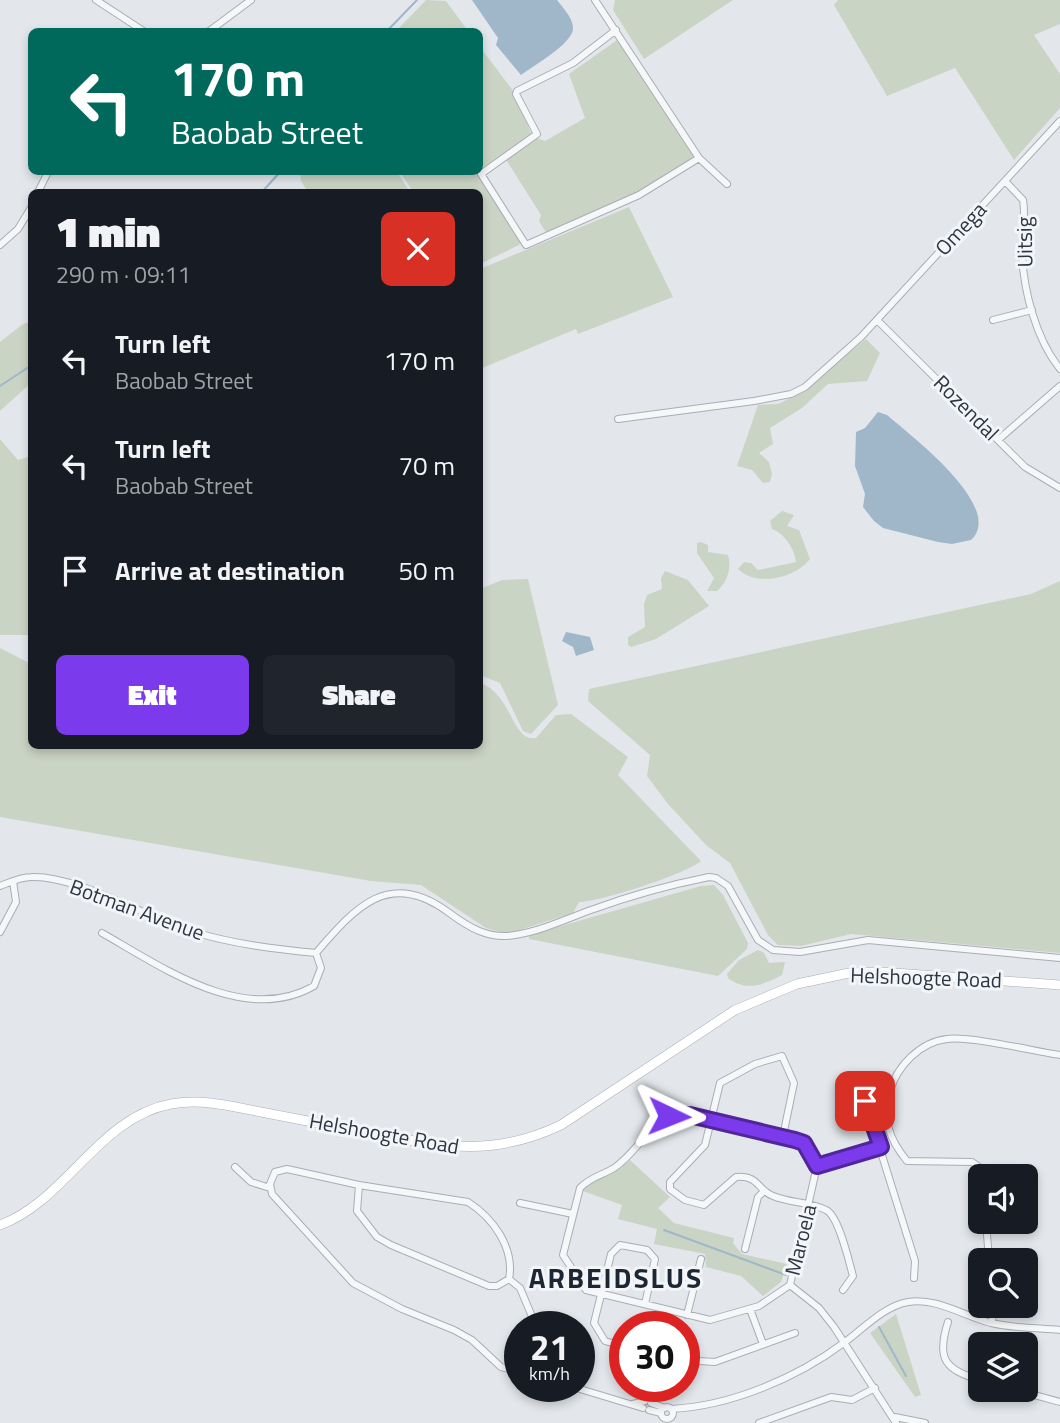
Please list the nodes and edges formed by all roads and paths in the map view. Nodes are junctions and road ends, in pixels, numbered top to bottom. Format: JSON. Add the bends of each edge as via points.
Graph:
{"nodes":[{"id":1,"x":96,"y":0,"type":"edge"},
{"id":2,"x":251,"y":0,"type":"edge"},
{"id":3,"x":595,"y":0,"type":"edge"},
{"id":4,"x":139,"y":28,"type":"edge"},
{"id":5,"x":213,"y":28,"type":"edge"},
{"id":6,"x":616,"y":30,"type":"junction"},
{"id":7,"x":1060,"y":121,"type":"edge"},
{"id":8,"x":699,"y":158,"type":"junction"},
{"id":9,"x":483,"y":173,"type":"edge"},
{"id":10,"x":482,"y":175,"type":"edge"},
{"id":11,"x":1005,"y":181,"type":"junction"},
{"id":12,"x":727,"y":184,"type":"dead end"},
{"id":13,"x":28,"y":213,"type":"edge"},
{"id":14,"x":0,"y":245,"type":"edge"},
{"id":15,"x":1032,"y":310,"type":"junction"},
{"id":16,"x":877,"y":320,"type":"junction"},
{"id":17,"x":993,"y":320,"type":"dead end"},
{"id":18,"x":1060,"y":369,"type":"edge"},
{"id":19,"x":1060,"y":386,"type":"edge"},
{"id":20,"x":618,"y":419,"type":"dead end"},
{"id":21,"x":998,"y":440,"type":"junction"},
{"id":22,"x":1060,"y":488,"type":"edge"},
{"id":23,"x":13,"y":881,"type":"junction"},
{"id":24,"x":0,"y":886,"type":"edge"},
{"id":25,"x":0,"y":932,"type":"edge"},
{"id":26,"x":102,"y":933,"type":"dead end"},
{"id":27,"x":316,"y":953,"type":"junction"},
{"id":28,"x":1060,"y":958,"type":"edge"},
{"id":29,"x":1060,"y":985,"type":"edge"},
{"id":30,"x":1060,"y":1055,"type":"edge"},
{"id":31,"x":865,"y":1101,"type":"dead end"},
{"id":32,"x":711,"y":1120,"type":"junction"},
{"id":33,"x":783,"y":1136,"type":"junction"},
{"id":34,"x":881,"y":1147,"type":"junction"},
{"id":35,"x":975,"y":1164,"type":"edge"},
{"id":36,"x":817,"y":1166,"type":"junction"},
{"id":37,"x":235,"y":1167,"type":"dead end"},
{"id":38,"x":359,"y":1185,"type":"junction"},
{"id":39,"x":270,"y":1188,"type":"junction"},
{"id":40,"x":764,"y":1191,"type":"junction"},
{"id":41,"x":520,"y":1203,"type":"dead end"},
{"id":42,"x":809,"y":1206,"type":"junction"},
{"id":43,"x":573,"y":1214,"type":"junction"},
{"id":44,"x":0,"y":1225,"type":"edge"},
{"id":45,"x":745,"y":1249,"type":"dead end"},
{"id":46,"x":701,"y":1259,"type":"dead end"},
{"id":47,"x":914,"y":1278,"type":"dead end"},
{"id":48,"x":509,"y":1279,"type":"junction"},
{"id":49,"x":790,"y":1285,"type":"junction"},
{"id":50,"x":843,"y":1290,"type":"dead end"},
{"id":51,"x":600,"y":1294,"type":"junction"},
{"id":52,"x":645,"y":1304,"type":"junction"},
{"id":53,"x":750,"y":1309,"type":"junction"},
{"id":54,"x":530,"y":1311,"type":"edge"},
{"id":55,"x":672,"y":1311,"type":"edge"},
{"id":56,"x":688,"y":1311,"type":"edge"},
{"id":57,"x":700,"y":1318,"type":"edge"},
{"id":58,"x":992,"y":1318,"type":"edge"},
{"id":59,"x":948,"y":1322,"type":"dead end"},
{"id":60,"x":992,"y":1323,"type":"junction"},
{"id":61,"x":1060,"y":1330,"type":"edge"},
{"id":62,"x":795,"y":1333,"type":"dead end"},
{"id":63,"x":609,"y":1342,"type":"edge"},
{"id":64,"x":845,"y":1343,"type":"junction"},
{"id":65,"x":763,"y":1344,"type":"junction"},
{"id":66,"x":700,"y":1361,"type":"edge"},
{"id":67,"x":504,"y":1368,"type":"edge"},
{"id":68,"x":968,"y":1376,"type":"edge"},
{"id":69,"x":875,"y":1388,"type":"junction"},
{"id":70,"x":595,"y":1393,"type":"edge"},
{"id":71,"x":1038,"y":1396,"type":"edge"},
{"id":72,"x":1060,"y":1402,"type":"edge"},
{"id":73,"x":663,"y":1414,"type":"edge"},
{"id":74,"x":895,"y":1420,"type":"edge"},
{"id":75,"x":759,"y":1423,"type":"edge"},
{"id":76,"x":925,"y":1423,"type":"edge"}],
"edges":[{"from":1,"to":4,"type":"street"},
{"from":2,"to":5,"type":"street"},
{"from":3,"to":6,"type":"street"},
{"from":6,"to":8,"type":"street"},
{"from":6,"to":9,"type":"street","via":[[573,63],[517,91],[537,134]]},
{"from":7,"to":11,"type":"street","name":"Omega"},
{"from":8,"to":10,"type":"street","via":[[639,195],[526,245]]},
{"from":8,"to":12,"type":"street"},
{"from":11,"to":15,"type":"street","name":"Uitsig","via":[[1024,206],[1022,257]]},
{"from":11,"to":16,"type":"street","name":"Omega"},
{"from":13,"to":14,"type":"street"},
{"from":15,"to":17,"type":"street"},
{"from":15,"to":18,"type":"street","name":"Uitsig"},
{"from":16,"to":20,"type":"street","name":"Omega","via":[[819,377],[790,394]]},
{"from":16,"to":21,"type":"street","name":"Rozendal"},
{"from":19,"to":21,"type":"street"},
{"from":21,"to":22,"type":"street","name":"Rozendal","via":[[1032,474]]},
{"from":23,"to":24,"type":"street","name":"Botman Avenue"},
{"from":23,"to":25,"type":"street","via":[[16,902]]},
{"from":23,"to":27,"type":"street","name":"Botman Avenue","via":[[32,877],[75,886],[197,933]]},
{"from":26,"to":27,"type":"street","via":[[188,980],[251,998],[275,998],[314,986],[321,968]]},
{"from":27,"to":28,"type":"street","via":[[351,912],[380,895],[421,897],[482,933],[513,936],[618,900],[709,877],[728,886],[758,940],[773,950],[800,952],[868,940]]},
{"from":29,"to":44,"type":"main road","name":"Helshoogte Road","via":[[881,972],[849,973],[797,984],[735,1010],[561,1125],[495,1146],[440,1146],[208,1102],[168,1105],[124,1126],[34,1206]]},
{"from":30,"to":35,"type":"street","via":[[948,1039],[921,1049],[894,1078],[887,1125],[908,1161]]},
{"from":31,"to":34,"type":"street"},
{"from":32,"to":33,"type":"street","name":"Maroela"},
{"from":32,"to":33,"type":"street","via":[[720,1083],[782,1056],[794,1083]]},
{"from":32,"to":40,"type":"street","via":[[705,1144],[670,1182],[670,1189],[685,1200],[704,1205],[736,1177],[758,1181]]},
{"from":32,"to":43,"type":"street","name":"Maroela","via":[[677,1114],[661,1121],[615,1167],[586,1181]]},
{"from":33,"to":36,"type":"street","name":"Maroela","via":[[804,1143]]},
{"from":34,"to":36,"type":"street"},
{"from":34,"to":47,"type":"street","via":[[915,1261]]},
{"from":36,"to":42,"type":"street","name":"Maroela"},
{"from":37,"to":39,"type":"street","via":[[251,1182]]},
{"from":38,"to":39,"type":"street","via":[[287,1169],[275,1172]]},
{"from":38,"to":48,"type":"street","via":[[357,1211],[377,1237],[489,1286]]},
{"from":38,"to":48,"type":"street","via":[[468,1202],[498,1231],[512,1267]]},
{"from":39,"to":67,"type":"street","via":[[353,1283],[472,1340]]},
{"from":40,"to":42,"type":"street"},
{"from":40,"to":45,"type":"street","via":[[758,1197]]},
{"from":41,"to":43,"type":"street"},
{"from":42,"to":49,"type":"street","name":"Maroela"},
{"from":42,"to":50,"type":"street","via":[[827,1210],[835,1219],[853,1276]]},
{"from":43,"to":51,"type":"street","name":"Maroela","via":[[563,1255],[586,1290]]},
{"from":46,"to":56,"type":"street"},
{"from":48,"to":54,"type":"street","via":[[520,1288]]},
{"from":49,"to":53,"type":"street","name":"Maroela"},
{"from":49,"to":64,"type":"street","via":[[819,1308]]},
{"from":51,"to":52,"type":"street","name":"Maroela"},
{"from":51,"to":52,"type":"street","via":[[613,1250],[626,1245],[648,1250],[655,1259]]},
{"from":51,"to":63,"type":"street","via":[[594,1315],[596,1331]]},
{"from":52,"to":55,"type":"street","name":"Maroela"},
{"from":53,"to":57,"type":"street","name":"Maroela","via":[[710,1320]]},
{"from":53,"to":65,"type":"street"},
{"from":58,"to":60,"type":"street"},
{"from":59,"to":68,"type":"street","via":[[942,1342],[948,1366]]},
{"from":60,"to":61,"type":"street"},
{"from":60,"to":64,"type":"street","via":[[932,1303],[910,1301],[887,1311]]},
{"from":62,"to":65,"type":"street"},
{"from":64,"to":69,"type":"street"},
{"from":64,"to":73,"type":"street","via":[[791,1374],[726,1400]]},
{"from":65,"to":66,"type":"street","via":[[715,1362]]},
{"from":69,"to":74,"type":"street"},
{"from":69,"to":75,"type":"street","via":[[852,1400],[831,1397]]},
{"from":70,"to":73,"type":"street"},
{"from":71,"to":72,"type":"street"},
{"from":74,"to":76,"type":"street"}]}
